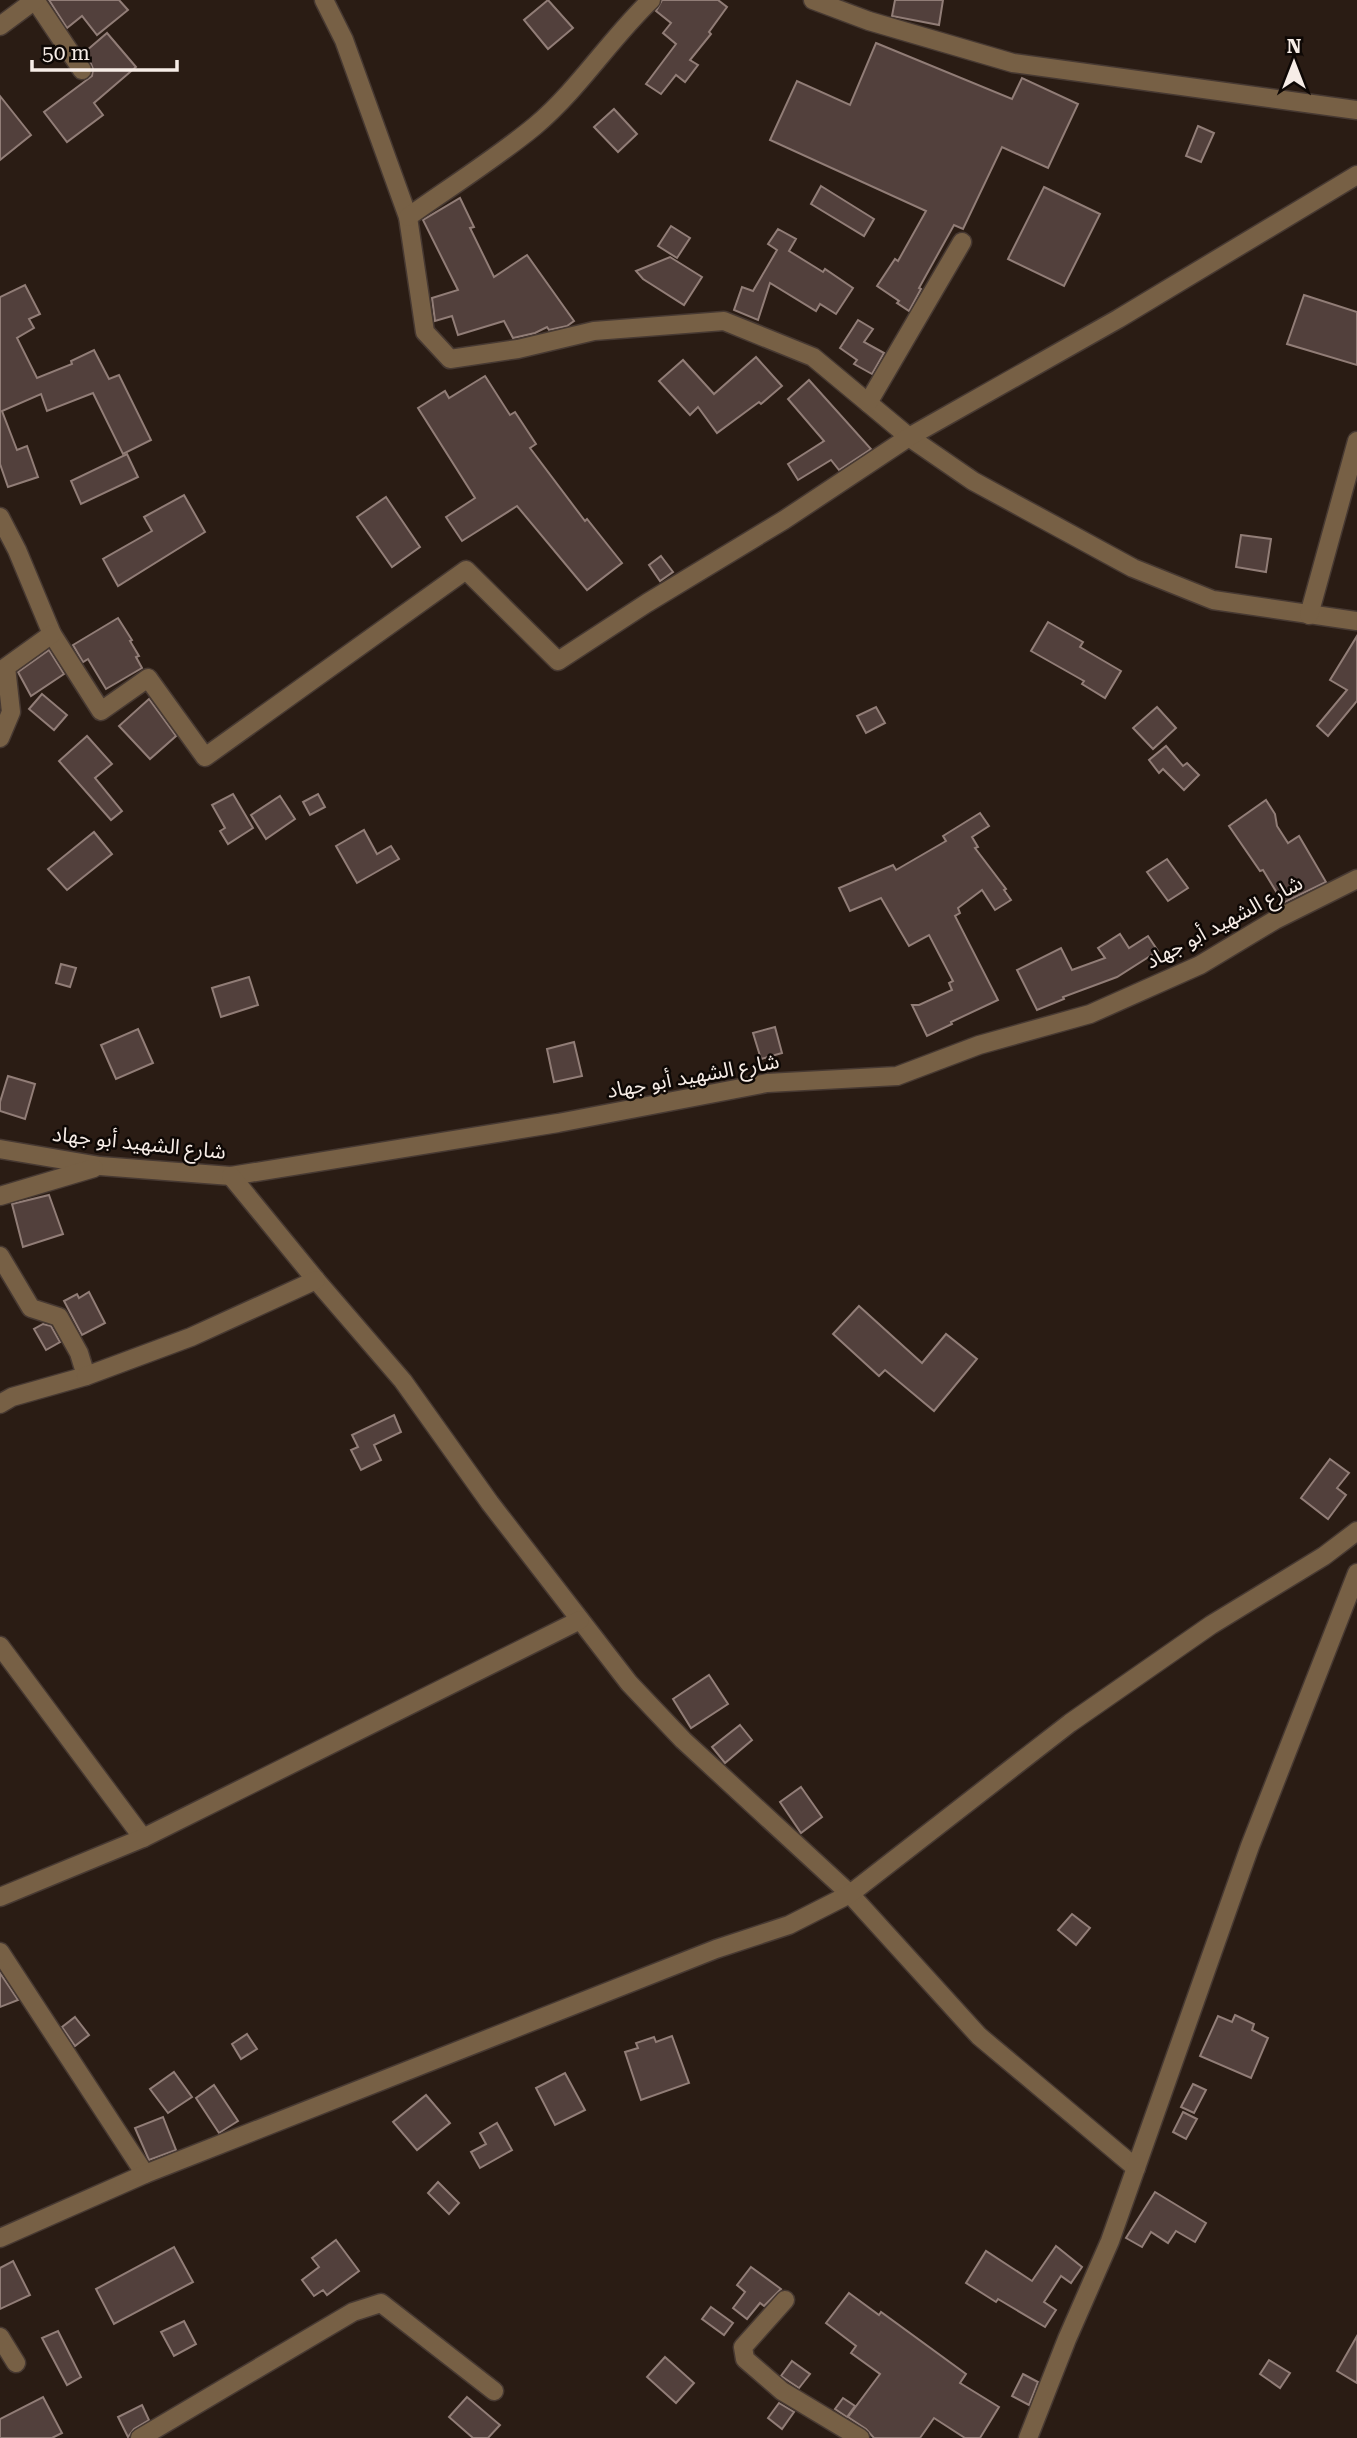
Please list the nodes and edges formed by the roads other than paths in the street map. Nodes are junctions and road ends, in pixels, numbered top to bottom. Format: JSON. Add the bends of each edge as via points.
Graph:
{"nodes":[{"id":1,"x":35,"y":0,"type":"edge"},
{"id":2,"x":324,"y":0,"type":"edge"},
{"id":3,"x":651,"y":0,"type":"edge"},
{"id":4,"x":813,"y":0,"type":"edge"},
{"id":5,"x":0,"y":26,"type":"edge"},
{"id":6,"x":82,"y":70,"type":"dead end"},
{"id":7,"x":1357,"y":110,"type":"edge"},
{"id":8,"x":1357,"y":175,"type":"edge"},
{"id":9,"x":408,"y":217,"type":"junction"},
{"id":10,"x":962,"y":242,"type":"dead end"},
{"id":11,"x":868,"y":403,"type":"junction"},
{"id":12,"x":909,"y":438,"type":"junction"},
{"id":13,"x":1357,"y":441,"type":"edge"},
{"id":14,"x":0,"y":517,"type":"edge"},
{"id":15,"x":0,"y":544,"type":"edge"},
{"id":16,"x":18,"y":550,"type":"junction"},
{"id":17,"x":1309,"y":615,"type":"junction"},
{"id":18,"x":1357,"y":621,"type":"edge"},
{"id":19,"x":52,"y":634,"type":"junction"},
{"id":20,"x":0,"y":738,"type":"edge"},
{"id":21,"x":1357,"y":879,"type":"edge"},
{"id":22,"x":0,"y":1149,"type":"edge"},
{"id":23,"x":100,"y":1166,"type":"junction"},
{"id":24,"x":231,"y":1176,"type":"junction"},
{"id":25,"x":0,"y":1196,"type":"edge"},
{"id":26,"x":0,"y":1256,"type":"edge"},
{"id":27,"x":316,"y":1280,"type":"junction"},
{"id":28,"x":86,"y":1376,"type":"junction"},
{"id":29,"x":0,"y":1404,"type":"edge"},
{"id":30,"x":1357,"y":1531,"type":"edge"},
{"id":31,"x":1357,"y":1573,"type":"edge"},
{"id":32,"x":580,"y":1620,"type":"junction"},
{"id":33,"x":0,"y":1646,"type":"edge"},
{"id":34,"x":144,"y":1839,"type":"junction"},
{"id":35,"x":850,"y":1894,"type":"junction"},
{"id":36,"x":0,"y":1897,"type":"edge"},
{"id":37,"x":0,"y":1952,"type":"edge"},
{"id":38,"x":1136,"y":2168,"type":"junction"},
{"id":39,"x":145,"y":2174,"type":"junction"},
{"id":40,"x":0,"y":2238,"type":"edge"},
{"id":41,"x":785,"y":2300,"type":"dead end"},
{"id":42,"x":0,"y":2337,"type":"edge"},
{"id":43,"x":16,"y":2363,"type":"dead end"},
{"id":44,"x":494,"y":2391,"type":"dead end"},
{"id":45,"x":140,"y":2438,"type":"edge"},
{"id":46,"x":860,"y":2438,"type":"edge"},
{"id":47,"x":1028,"y":2438,"type":"edge"}],
"edges":[{"from":1,"to":5,"type":"street"},
{"from":1,"to":6,"type":"street"},
{"from":2,"to":9,"type":"street","via":[[344,40]]},
{"from":3,"to":9,"type":"street","via":[[536,125]]},
{"from":4,"to":7,"type":"street","via":[[1013,64]]},
{"from":8,"to":12,"type":"street"},
{"from":9,"to":11,"type":"street","via":[[425,332],[450,359],[594,331],[724,321],[813,357]]},
{"from":10,"to":11,"type":"street"},
{"from":11,"to":12,"type":"street"},
{"from":12,"to":17,"type":"street","via":[[973,481],[1133,568],[1213,600]]},
{"from":12,"to":19,"type":"street","via":[[558,661],[466,570],[205,757],[148,678],[101,711]]},
{"from":13,"to":17,"type":"street"},
{"from":14,"to":16,"type":"street"},
{"from":15,"to":16,"type":"street"},
{"from":16,"to":19,"type":"street"},
{"from":17,"to":18,"type":"street"},
{"from":19,"to":20,"type":"street","via":[[6,667],[11,712]]},
{"from":21,"to":24,"type":"street","name":"شارع الشهيد أبو جهاد","via":[[1200,965],[1090,1014],[979,1045],[897,1076],[767,1083],[558,1123]]},
{"from":22,"to":23,"type":"street","name":"شارع الشهيد أبو جهاد"},
{"from":23,"to":24,"type":"street","name":"شارع الشهيد أبو جهاد"},
{"from":23,"to":25,"type":"street"},
{"from":24,"to":27,"type":"street"},
{"from":26,"to":28,"type":"street","via":[[31,1308],[59,1317]]},
{"from":27,"to":28,"type":"street","via":[[191,1337]]},
{"from":27,"to":32,"type":"street","via":[[403,1381]]},
{"from":28,"to":29,"type":"street"},
{"from":30,"to":35,"type":"street","via":[[1070,1723]]},
{"from":31,"to":38,"type":"street","via":[[1250,1846]]},
{"from":32,"to":34,"type":"street"},
{"from":32,"to":35,"type":"street","via":[[629,1683],[683,1740]]},
{"from":33,"to":34,"type":"street"},
{"from":34,"to":36,"type":"street"},
{"from":35,"to":38,"type":"street","via":[[979,2036]]},
{"from":35,"to":39,"type":"street","via":[[789,1925],[716,1949]]},
{"from":37,"to":39,"type":"street"},
{"from":38,"to":47,"type":"street"},
{"from":39,"to":40,"type":"street"},
{"from":41,"to":46,"type":"street","via":[[743,2347],[746,2359],[782,2390]]},
{"from":42,"to":43,"type":"street"},
{"from":44,"to":45,"type":"street","via":[[381,2303],[353,2312]]}]}
